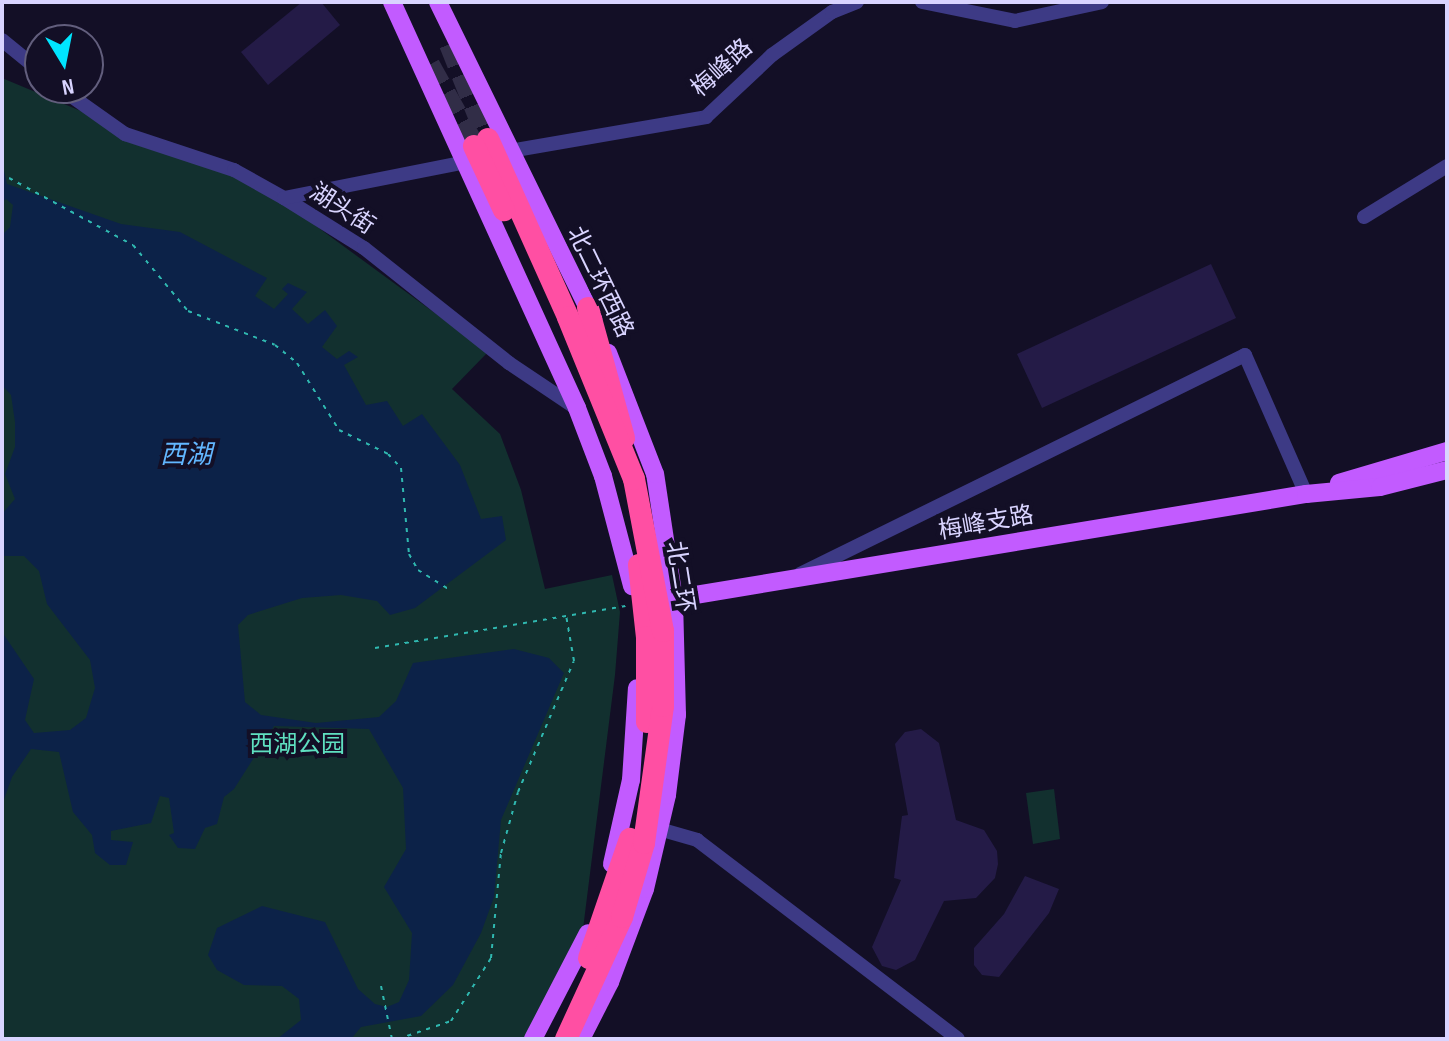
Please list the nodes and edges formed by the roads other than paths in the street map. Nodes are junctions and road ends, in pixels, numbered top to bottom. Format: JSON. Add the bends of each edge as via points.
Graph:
{"nodes":[{"id":1,"x":438,"y":2,"type":"edge"},
{"id":2,"x":857,"y":2,"type":"edge"},
{"id":3,"x":922,"y":2,"type":"edge"},
{"id":4,"x":1102,"y":2,"type":"edge"},
{"id":5,"x":401,"y":5,"type":"edge"},
{"id":6,"x":2,"y":40,"type":"edge"},
{"id":7,"x":24,"y":58,"type":"edge"},
{"id":8,"x":83,"y":104,"type":"edge"},
{"id":9,"x":475,"y":149,"type":"junction"},
{"id":10,"x":510,"y":151,"type":"junction"},
{"id":11,"x":1447,"y":166,"type":"edge"},
{"id":12,"x":284,"y":198,"type":"junction"},
{"id":13,"x":1364,"y":217,"type":"dead end"},
{"id":14,"x":571,"y":316,"type":"junction"},
{"id":15,"x":577,"y":408,"type":"junction"},
{"id":16,"x":1447,"y":451,"type":"edge"},
{"id":17,"x":1447,"y":470,"type":"edge"},
{"id":18,"x":634,"y":479,"type":"junction"},
{"id":19,"x":1306,"y":494,"type":"junction"},
{"id":20,"x":784,"y":582,"type":"junction"},
{"id":21,"x":674,"y":599,"type":"junction"},
{"id":22,"x":634,"y":604,"type":"junction"},
{"id":23,"x":659,"y":829,"type":"junction"},
{"id":24,"x":533,"y":1039,"type":"edge"},
{"id":25,"x":551,"y":1039,"type":"edge"},
{"id":26,"x":566,"y":1039,"type":"edge"},
{"id":27,"x":581,"y":1039,"type":"edge"},
{"id":28,"x":958,"y":1039,"type":"edge"}],
"edges":[{"from":1,"to":10,"type":"main road","name":"北二环西路"},
{"from":2,"to":10,"type":"street","name":"梅峰路","via":[[832,12],[772,55],[706,117]]},
{"from":3,"to":4,"type":"street","via":[[1015,21]]},
{"from":5,"to":9,"type":"main road"},
{"from":6,"to":7,"type":"street"},
{"from":8,"to":12,"type":"street","name":"湖头街","via":[[125,134],[234,170]]},
{"from":9,"to":12,"type":"street"},
{"from":9,"to":14,"type":"highway","name":"北二环"},
{"from":9,"to":15,"type":"main road"},
{"from":10,"to":14,"type":"main road","name":"北二环西路"},
{"from":11,"to":13,"type":"street"},
{"from":12,"to":15,"type":"street","name":"湖头街","via":[[364,248],[509,363]]},
{"from":14,"to":18,"type":"highway","name":"北二环","bridge":true},
{"from":14,"to":18,"type":"highway","bridge":true,"via":[[613,393]]},
{"from":14,"to":21,"type":"main road","name":"北二环西路","via":[[631,402],[655,474]]},
{"from":14,"to":25,"type":"highway","name":"北二环","bridge":true,"via":[[639,563],[648,706],[642,784],[630,839],[584,973]]},
{"from":15,"to":22,"type":"main road","via":[[629,564]]},
{"from":16,"to":19,"type":"main road","name":"梅峰支路"},
{"from":17,"to":19,"type":"main road","name":"梅峰支路","via":[[1380,487]]},
{"from":18,"to":26,"type":"highway","name":"北二环","bridge":true,"via":[[663,631],[656,787],[622,917]]},
{"from":19,"to":20,"type":"main road","name":"梅峰支路"},
{"from":19,"to":20,"type":"street","via":[[1245,355]]},
{"from":20,"to":21,"type":"main road","name":"梅峰支路"},
{"from":21,"to":22,"type":"main road"},
{"from":21,"to":23,"type":"main road","name":"北二环西路","via":[[677,715]]},
{"from":22,"to":24,"type":"main road","via":[[636,707],[631,780],[619,835],[585,942]]},
{"from":23,"to":27,"type":"main road","name":"北二环西路","via":[[645,889],[610,982]]},
{"from":23,"to":28,"type":"street","via":[[697,840]]}]}
